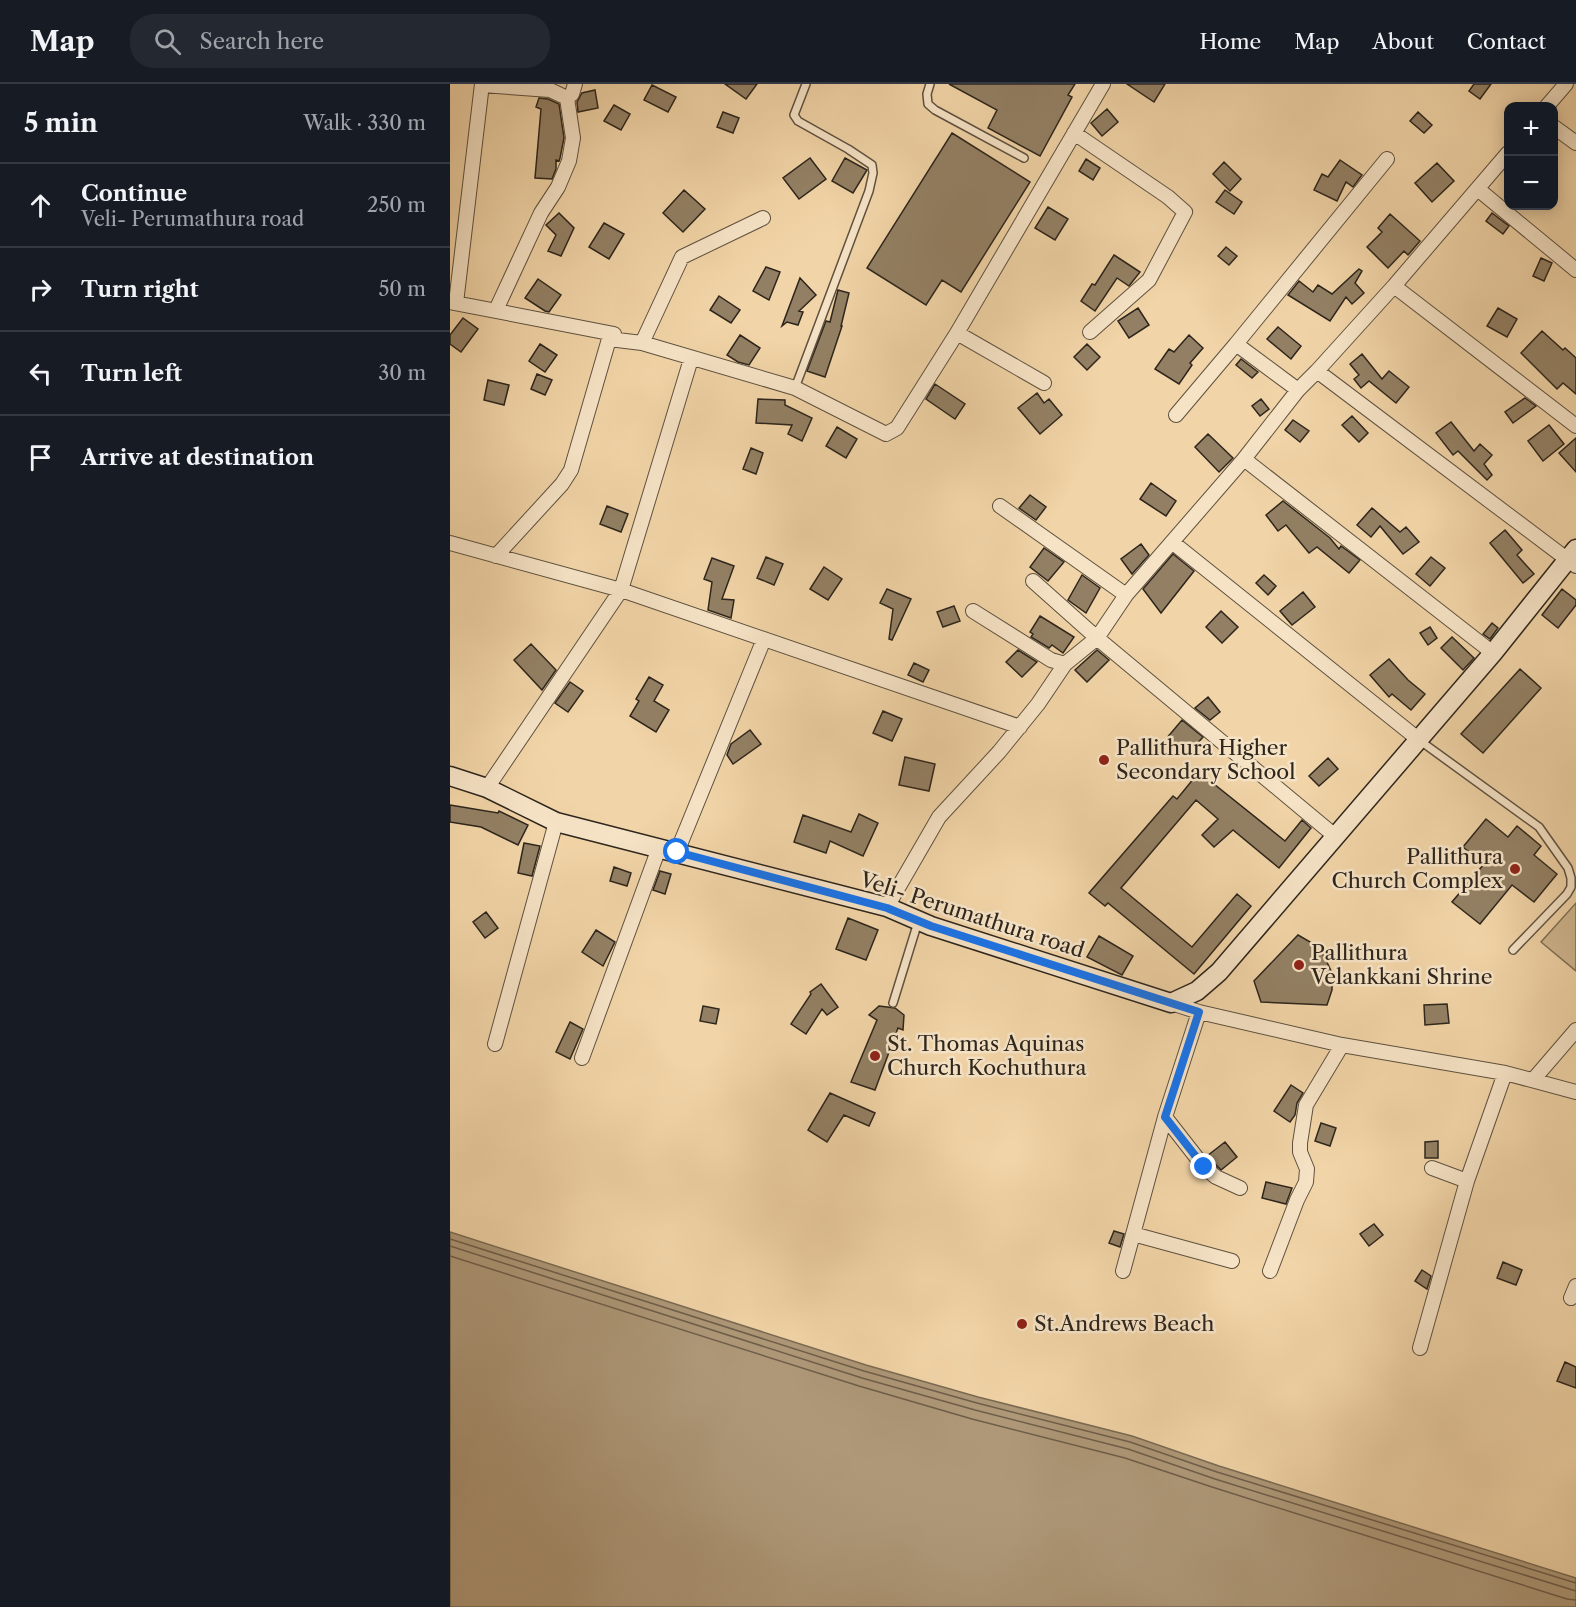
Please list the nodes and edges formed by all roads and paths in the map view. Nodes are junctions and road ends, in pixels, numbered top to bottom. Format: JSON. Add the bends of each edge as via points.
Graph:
{"nodes":[{"id":1,"x":482,"y":84,"type":"edge"},
{"id":2,"x":575,"y":84,"type":"edge"},
{"id":3,"x":806,"y":84,"type":"edge"},
{"id":4,"x":930,"y":84,"type":"edge"},
{"id":5,"x":1103,"y":84,"type":"edge"},
{"id":6,"x":1566,"y":84,"type":"edge"},
{"id":7,"x":567,"y":98,"type":"junction"},
{"id":8,"x":1550,"y":102,"type":"edge"},
{"id":9,"x":1558,"y":130,"type":"edge"},
{"id":10,"x":1074,"y":133,"type":"junction"},
{"id":11,"x":1576,"y":143,"type":"edge"},
{"id":12,"x":1507,"y":156,"type":"edge"},
{"id":13,"x":1024,"y":158,"type":"dead end"},
{"id":14,"x":1387,"y":159,"type":"dead end"},
{"id":15,"x":1479,"y":190,"type":"junction"},
{"id":16,"x":763,"y":218,"type":"dead end"},
{"id":17,"x":1576,"y":270,"type":"edge"},
{"id":18,"x":1394,"y":286,"type":"junction"},
{"id":19,"x":453,"y":302,"type":"edge"},
{"id":20,"x":496,"y":310,"type":"junction"},
{"id":21,"x":1090,"y":332,"type":"dead end"},
{"id":22,"x":957,"y":333,"type":"junction"},
{"id":23,"x":609,"y":339,"type":"junction"},
{"id":24,"x":642,"y":343,"type":"junction"},
{"id":25,"x":1236,"y":344,"type":"junction"},
{"id":26,"x":691,"y":359,"type":"junction"},
{"id":27,"x":1317,"y":372,"type":"junction"},
{"id":28,"x":1044,"y":383,"type":"dead end"},
{"id":29,"x":795,"y":388,"type":"junction"},
{"id":30,"x":1298,"y":390,"type":"junction"},
{"id":31,"x":1176,"y":415,"type":"dead end"},
{"id":32,"x":1576,"y":426,"type":"edge"},
{"id":33,"x":1244,"y":459,"type":"junction"},
{"id":34,"x":1000,"y":506,"type":"dead end"},
{"id":35,"x":1172,"y":542,"type":"junction"},
{"id":36,"x":450,"y":543,"type":"edge"},
{"id":37,"x":496,"y":556,"type":"junction"},
{"id":38,"x":1573,"y":559,"type":"edge"},
{"id":39,"x":1033,"y":581,"type":"dead end"},
{"id":40,"x":621,"y":590,"type":"junction"},
{"id":41,"x":1126,"y":596,"type":"junction"},
{"id":42,"x":973,"y":611,"type":"dead end"},
{"id":43,"x":1097,"y":638,"type":"junction"},
{"id":44,"x":764,"y":639,"type":"junction"},
{"id":45,"x":1493,"y":652,"type":"junction"},
{"id":46,"x":1065,"y":664,"type":"junction"},
{"id":47,"x":1020,"y":727,"type":"junction"},
{"id":48,"x":1418,"y":739,"type":"junction"},
{"id":49,"x":450,"y":776,"type":"edge"},
{"id":50,"x":487,"y":788,"type":"junction"},
{"id":51,"x":556,"y":822,"type":"junction"},
{"id":52,"x":1335,"y":836,"type":"junction"},
{"id":53,"x":659,"y":848,"type":"junction"},
{"id":54,"x":677,"y":852,"type":"junction"},
{"id":55,"x":887,"y":908,"type":"junction"},
{"id":56,"x":918,"y":921,"type":"junction"},
{"id":57,"x":1513,"y":950,"type":"dead end"},
{"id":58,"x":892,"y":1003,"type":"dead end"},
{"id":59,"x":1171,"y":1003,"type":"junction"},
{"id":60,"x":1199,"y":1012,"type":"junction"},
{"id":61,"x":1576,"y":1030,"type":"edge"},
{"id":62,"x":495,"y":1044,"type":"dead end"},
{"id":63,"x":1342,"y":1045,"type":"junction"},
{"id":64,"x":582,"y":1058,"type":"dead end"},
{"id":65,"x":1505,"y":1072,"type":"junction"},
{"id":66,"x":1533,"y":1080,"type":"junction"},
{"id":67,"x":1576,"y":1092,"type":"edge"},
{"id":68,"x":1165,"y":1117,"type":"junction"},
{"id":69,"x":1432,"y":1167,"type":"dead end"},
{"id":70,"x":1467,"y":1181,"type":"junction"},
{"id":71,"x":1240,"y":1188,"type":"dead end"},
{"id":72,"x":1133,"y":1234,"type":"junction"},
{"id":73,"x":1232,"y":1261,"type":"dead end"},
{"id":74,"x":1122,"y":1271,"type":"dead end"},
{"id":75,"x":1270,"y":1271,"type":"dead end"},
{"id":76,"x":1420,"y":1348,"type":"dead end"}],
"edges":[{"from":1,"to":7,"type":"street","via":[[550,90]]},
{"from":1,"to":19,"type":"street"},
{"from":2,"to":7,"type":"street"},
{"from":3,"to":29,"type":"lane","via":[[794,115],[798,121],[872,165],[873,173]]},
{"from":4,"to":13,"type":"lane","via":[[928,104],[935,110]]},
{"from":5,"to":10,"type":"street"},
{"from":6,"to":8,"type":"street"},
{"from":7,"to":20,"type":"street","via":[[573,138],[569,161]]},
{"from":9,"to":11,"type":"street"},
{"from":10,"to":21,"type":"street","via":[[1185,212],[1149,280]]},
{"from":10,"to":22,"type":"street"},
{"from":12,"to":15,"type":"street"},
{"from":14,"to":25,"type":"street"},
{"from":15,"to":17,"type":"street"},
{"from":15,"to":18,"type":"street"},
{"from":16,"to":24,"type":"street","via":[[682,257]]},
{"from":18,"to":27,"type":"street"},
{"from":18,"to":32,"type":"street"},
{"from":19,"to":20,"type":"street"},
{"from":20,"to":23,"type":"street","via":[[614,334]]},
{"from":22,"to":28,"type":"street"},
{"from":22,"to":29,"type":"street","via":[[897,428],[886,434]]},
{"from":23,"to":24,"type":"street"},
{"from":23,"to":37,"type":"street","via":[[571,470]]},
{"from":24,"to":26,"type":"street"},
{"from":25,"to":30,"type":"street"},
{"from":25,"to":31,"type":"street"},
{"from":26,"to":29,"type":"street"},
{"from":26,"to":40,"type":"street"},
{"from":27,"to":30,"type":"street"},
{"from":27,"to":38,"type":"street"},
{"from":30,"to":33,"type":"street"},
{"from":33,"to":35,"type":"street"},
{"from":33,"to":45,"type":"street"},
{"from":34,"to":41,"type":"street"},
{"from":35,"to":41,"type":"street"},
{"from":35,"to":48,"type":"street"},
{"from":36,"to":37,"type":"street"},
{"from":37,"to":40,"type":"street"},
{"from":38,"to":45,"type":"main road"},
{"from":39,"to":43,"type":"street"},
{"from":40,"to":44,"type":"street"},
{"from":40,"to":50,"type":"street"},
{"from":41,"to":43,"type":"street"},
{"from":42,"to":46,"type":"street","via":[[1051,660]]},
{"from":43,"to":46,"type":"street"},
{"from":43,"to":52,"type":"street"},
{"from":44,"to":47,"type":"street"},
{"from":44,"to":54,"type":"street"},
{"from":45,"to":48,"type":"main road"},
{"from":46,"to":47,"type":"street"},
{"from":47,"to":55,"type":"street","via":[[939,817]]},
{"from":48,"to":52,"type":"main road"},
{"from":48,"to":57,"type":"lane","via":[[1539,827],[1568,868],[1571,878],[1567,894]]},
{"from":49,"to":50,"type":"main road","name":"Veli- Perumathura road"},
{"from":50,"to":51,"type":"main road","name":"Veli- Perumathura road"},
{"from":51,"to":53,"type":"main road","name":"Veli- Perumathura road"},
{"from":51,"to":62,"type":"street"},
{"from":52,"to":59,"type":"main road","via":[[1219,972],[1197,991]]},
{"from":53,"to":54,"type":"main road","name":"Veli- Perumathura road"},
{"from":53,"to":64,"type":"street"},
{"from":54,"to":55,"type":"main road","name":"Veli- Perumathura road"},
{"from":55,"to":56,"type":"main road","name":"Veli- Perumathura road"},
{"from":56,"to":58,"type":"lane"},
{"from":56,"to":59,"type":"main road","name":"Veli- Perumathura road"},
{"from":59,"to":60,"type":"street"},
{"from":60,"to":63,"type":"street"},
{"from":60,"to":68,"type":"street"},
{"from":61,"to":66,"type":"street"},
{"from":63,"to":65,"type":"street"},
{"from":63,"to":75,"type":"street","via":[[1306,1106],[1300,1143],[1306,1182]]},
{"from":65,"to":66,"type":"street"},
{"from":65,"to":70,"type":"street"},
{"from":66,"to":67,"type":"street"},
{"from":68,"to":71,"type":"street","via":[[1204,1167]]},
{"from":68,"to":72,"type":"street"},
{"from":69,"to":70,"type":"street"},
{"from":70,"to":76,"type":"street"},
{"from":72,"to":73,"type":"street"},
{"from":72,"to":74,"type":"street"}]}
